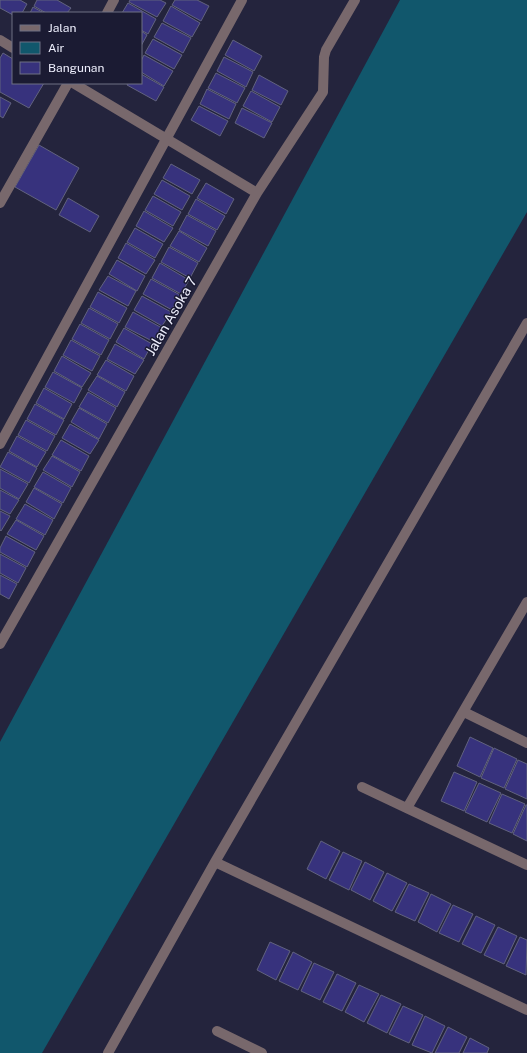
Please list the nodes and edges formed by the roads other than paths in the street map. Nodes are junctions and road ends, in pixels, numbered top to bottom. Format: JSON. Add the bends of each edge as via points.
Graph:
{"nodes":[{"id":1,"x":114,"y":0,"type":"edge"},
{"id":2,"x":242,"y":0,"type":"edge"},
{"id":3,"x":355,"y":0,"type":"edge"},
{"id":4,"x":108,"y":12,"type":"edge"},
{"id":5,"x":0,"y":40,"type":"edge"},
{"id":6,"x":12,"y":47,"type":"edge"},
{"id":7,"x":67,"y":84,"type":"edge"},
{"id":8,"x":75,"y":84,"type":"edge"},
{"id":9,"x":166,"y":138,"type":"junction"},
{"id":10,"x":257,"y":193,"type":"junction"},
{"id":11,"x":0,"y":203,"type":"edge"},
{"id":12,"x":527,"y":324,"type":"edge"},
{"id":13,"x":0,"y":444,"type":"edge"},
{"id":14,"x":525,"y":608,"type":"edge"},
{"id":15,"x":4,"y":628,"type":"edge"},
{"id":16,"x":0,"y":644,"type":"edge"},
{"id":17,"x":464,"y":712,"type":"junction"},
{"id":18,"x":527,"y":743,"type":"edge"},
{"id":19,"x":362,"y":787,"type":"dead end"},
{"id":20,"x":407,"y":808,"type":"junction"},
{"id":21,"x":215,"y":862,"type":"junction"},
{"id":22,"x":527,"y":865,"type":"edge"},
{"id":23,"x":527,"y":1010,"type":"edge"},
{"id":24,"x":217,"y":1031,"type":"dead end"},
{"id":25,"x":108,"y":1053,"type":"edge"},
{"id":26,"x":262,"y":1053,"type":"edge"}],
"edges":[{"from":1,"to":4,"type":"street"},
{"from":2,"to":9,"type":"street"},
{"from":3,"to":10,"type":"street","name":"Jalan Asoka 7","via":[[326,50],[323,92]]},
{"from":5,"to":6,"type":"street"},
{"from":7,"to":11,"type":"street"},
{"from":8,"to":9,"type":"street"},
{"from":9,"to":10,"type":"street"},
{"from":9,"to":13,"type":"street"},
{"from":10,"to":15,"type":"street","name":"Jalan Asoka 7"},
{"from":12,"to":21,"type":"street"},
{"from":14,"to":17,"type":"street"},
{"from":15,"to":16,"type":"street","name":"Jalan Asoka 7"},
{"from":17,"to":18,"type":"street"},
{"from":17,"to":20,"type":"street"},
{"from":19,"to":20,"type":"street"},
{"from":20,"to":22,"type":"street"},
{"from":21,"to":23,"type":"street"},
{"from":21,"to":25,"type":"street"},
{"from":24,"to":26,"type":"street"}]}
